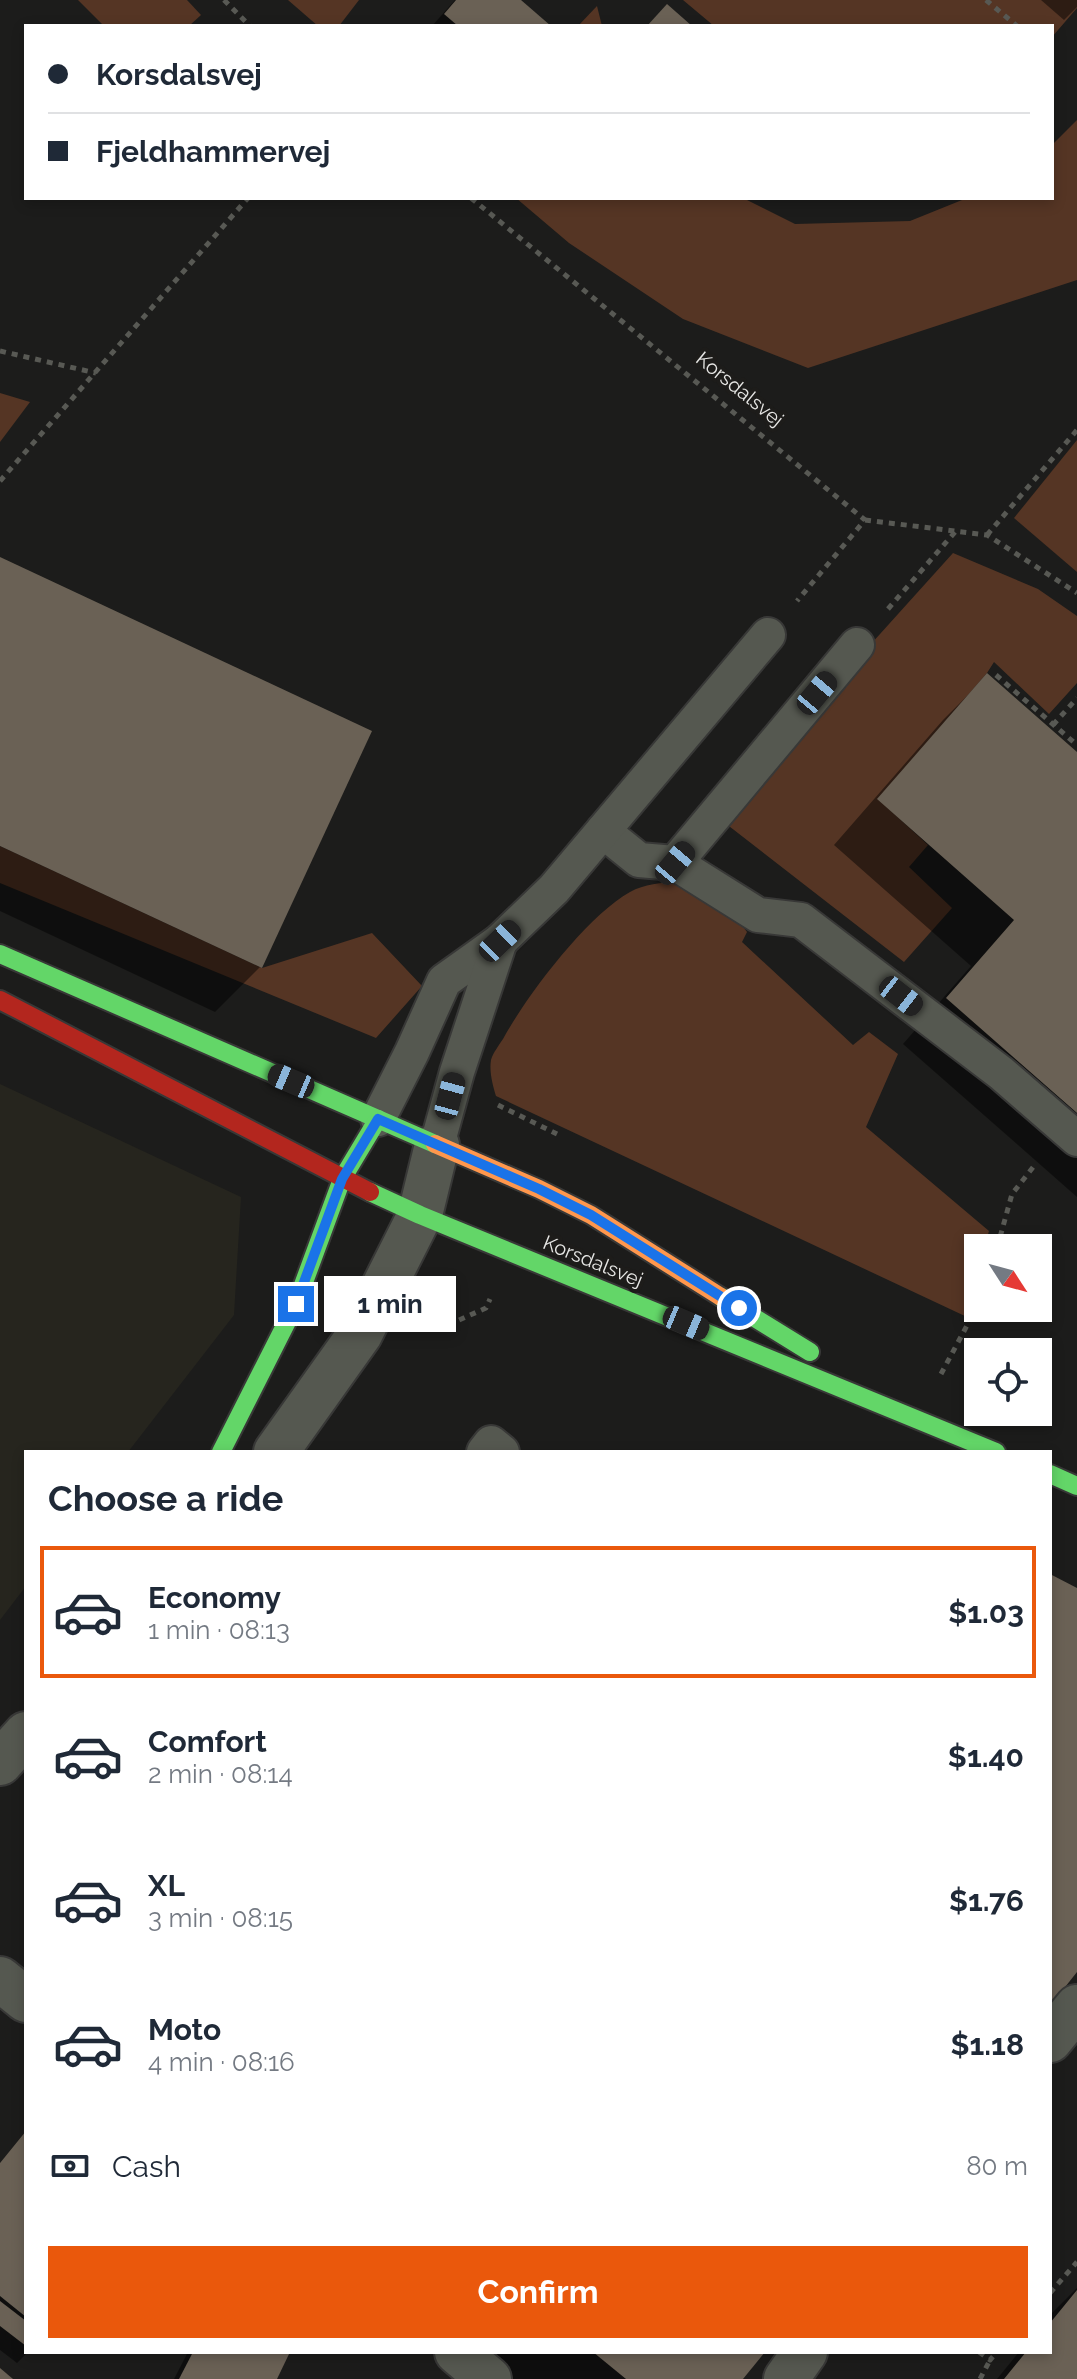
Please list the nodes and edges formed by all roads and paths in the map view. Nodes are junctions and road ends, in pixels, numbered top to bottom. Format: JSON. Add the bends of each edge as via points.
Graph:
{"nodes":[{"id":1,"x":224,"y":0,"type":"edge"},
{"id":2,"x":986,"y":0,"type":"edge"},
{"id":3,"x":248,"y":24,"type":"edge"},
{"id":4,"x":1015,"y":24,"type":"edge"},
{"id":5,"x":246,"y":200,"type":"edge"},
{"id":6,"x":473,"y":200,"type":"edge"},
{"id":7,"x":0,"y":351,"type":"edge"},
{"id":8,"x":96,"y":373,"type":"junction"},
{"id":9,"x":1077,"y":430,"type":"edge"},
{"id":10,"x":0,"y":481,"type":"edge"},
{"id":11,"x":865,"y":520,"type":"junction"},
{"id":12,"x":956,"y":531,"type":"junction"},
{"id":13,"x":987,"y":535,"type":"junction"},
{"id":14,"x":1077,"y":593,"type":"edge"},
{"id":15,"x":768,"y":635,"type":"joint"},
{"id":16,"x":857,"y":645,"type":"joint"},
{"id":17,"x":996,"y":675,"type":"dead end"},
{"id":18,"x":1077,"y":698,"type":"edge"},
{"id":19,"x":1053,"y":725,"type":"junction"},
{"id":20,"x":1077,"y":745,"type":"edge"},
{"id":21,"x":603,"y":831,"type":"junction"},
{"id":22,"x":675,"y":863,"type":"junction"},
{"id":23,"x":500,"y":941,"type":"junction"},
{"id":24,"x":0,"y":954,"type":"edge"},
{"id":25,"x":0,"y":1000,"type":"edge"},
{"id":26,"x":496,"y":1104,"type":"dead end"},
{"id":27,"x":378,"y":1119,"type":"junction"},
{"id":28,"x":1071,"y":1133,"type":"edge"},
{"id":29,"x":560,"y":1136,"type":"dead end"},
{"id":30,"x":437,"y":1145,"type":"junction"},
{"id":31,"x":342,"y":1179,"type":"junction"},
{"id":32,"x":420,"y":1215,"type":"junction"},
{"id":33,"x":1001,"y":1234,"type":"edge"},
{"id":34,"x":969,"y":1322,"type":"edge"},
{"id":35,"x":917,"y":1419,"type":"junction"},
{"id":36,"x":222,"y":1450,"type":"edge"},
{"id":37,"x":277,"y":1450,"type":"edge"},
{"id":38,"x":991,"y":1450,"type":"edge"},
{"id":39,"x":1052,"y":1475,"type":"edge"},
{"id":40,"x":1077,"y":1486,"type":"edge"},
{"id":41,"x":24,"y":1736,"type":"edge"},
{"id":42,"x":0,"y":1763,"type":"edge"},
{"id":43,"x":0,"y":1979,"type":"edge"},
{"id":44,"x":24,"y":1998,"type":"edge"},
{"id":45,"x":1077,"y":2007,"type":"edge"},
{"id":46,"x":1052,"y":2038,"type":"edge"},
{"id":47,"x":1077,"y":2262,"type":"edge"},
{"id":48,"x":1052,"y":2291,"type":"edge"},
{"id":49,"x":459,"y":2354,"type":"edge"},
{"id":50,"x":804,"y":2354,"type":"edge"},
{"id":51,"x":982,"y":2354,"type":"edge"},
{"id":52,"x":995,"y":2354,"type":"edge"},
{"id":53,"x":990,"y":2360,"type":"junction"},
{"id":54,"x":489,"y":2379,"type":"edge"},
{"id":55,"x":786,"y":2379,"type":"edge"},
{"id":56,"x":980,"y":2379,"type":"edge"}],
"edges":[{"from":1,"to":3,"type":"path"},
{"from":2,"to":4,"type":"path"},
{"from":5,"to":8,"type":"path"},
{"from":6,"to":11,"type":"path","name":"Korsdalsvej"},
{"from":7,"to":8,"type":"path"},
{"from":8,"to":10,"type":"path"},
{"from":9,"to":13,"type":"path"},
{"from":11,"to":12,"type":"path"},
{"from":11,"to":15,"type":"path"},
{"from":12,"to":13,"type":"path"},
{"from":12,"to":16,"type":"path"},
{"from":13,"to":14,"type":"path"},
{"from":15,"to":21,"type":"lane"},
{"from":16,"to":22,"type":"lane"},
{"from":17,"to":19,"type":"path"},
{"from":18,"to":19,"type":"path"},
{"from":19,"to":20,"type":"path"},
{"from":21,"to":22,"type":"lane","via":[[639,860]]},
{"from":21,"to":23,"type":"lane"},
{"from":22,"to":28,"type":"lane","via":[[758,915],[801,920]]},
{"from":23,"to":27,"type":"lane","via":[[444,981]]},
{"from":23,"to":30,"type":"lane"},
{"from":24,"to":27,"type":"street","name":"Korsdalsvej"},
{"from":25,"to":31,"type":"street","name":"Korsdalsvej"},
{"from":26,"to":29,"type":"path"},
{"from":27,"to":30,"type":"street","name":"Korsdalsvej"},
{"from":27,"to":31,"type":"street"},
{"from":28,"to":33,"type":"path","via":[[1012,1194]]},
{"from":30,"to":32,"type":"street"},
{"from":30,"to":35,"type":"street","name":"Korsdalsvej","via":[[591,1215]]},
{"from":31,"to":32,"type":"street","name":"Korsdalsvej"},
{"from":31,"to":36,"type":"street","via":[[296,1304]]},
{"from":32,"to":35,"type":"street","name":"Korsdalsvej"},
{"from":32,"to":37,"type":"street","via":[[360,1334]]},
{"from":34,"to":35,"type":"path"},
{"from":35,"to":38,"type":"street","name":"Korsdalsvej"},
{"from":39,"to":40,"type":"street"},
{"from":41,"to":42,"type":"street"},
{"from":43,"to":44,"type":"street"},
{"from":45,"to":46,"type":"street"},
{"from":47,"to":48,"type":"path"},
{"from":49,"to":54,"type":"street"},
{"from":50,"to":55,"type":"street"},
{"from":51,"to":53,"type":"path"},
{"from":52,"to":53,"type":"path"},
{"from":53,"to":56,"type":"path"}]}
